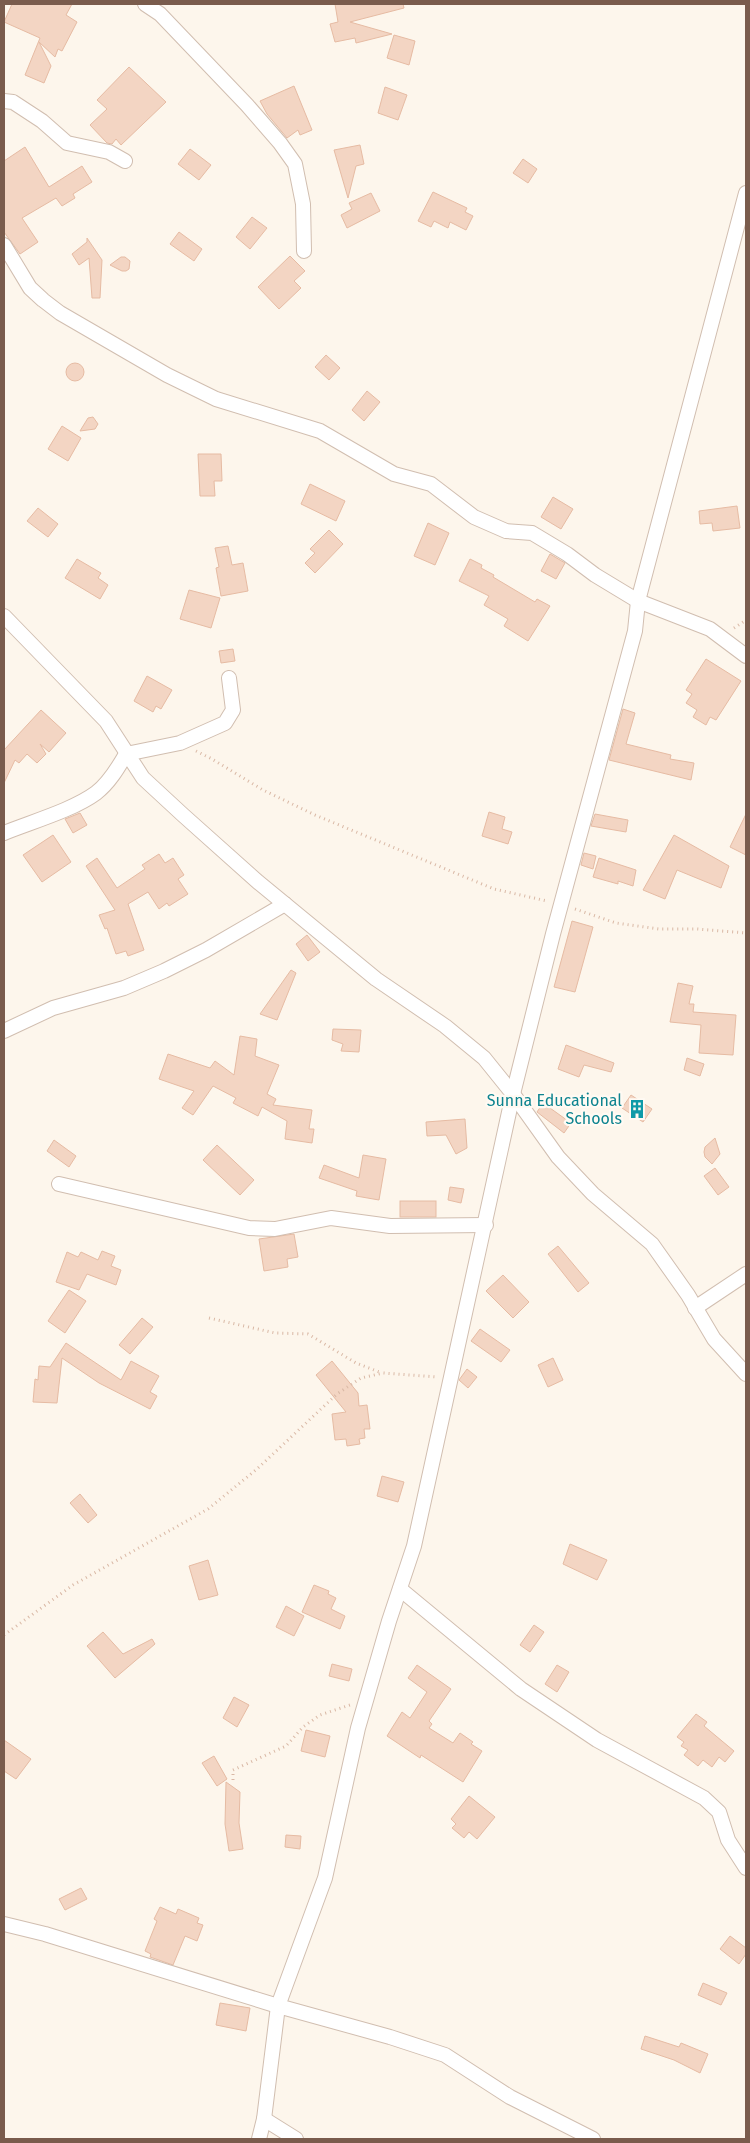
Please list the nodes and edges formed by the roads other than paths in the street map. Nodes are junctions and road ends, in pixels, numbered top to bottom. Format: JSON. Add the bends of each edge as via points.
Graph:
{"nodes":[{"id":1,"x":145,"y":4,"type":"edge"},
{"id":2,"x":4,"y":101,"type":"edge"},
{"id":3,"x":125,"y":161,"type":"dead end"},
{"id":4,"x":746,"y":193,"type":"edge"},
{"id":5,"x":4,"y":245,"type":"edge"},
{"id":6,"x":304,"y":252,"type":"dead end"},
{"id":7,"x":638,"y":601,"type":"junction"},
{"id":8,"x":4,"y":616,"type":"edge"},
{"id":9,"x":746,"y":656,"type":"edge"},
{"id":10,"x":229,"y":678,"type":"dead end"},
{"id":11,"x":126,"y":754,"type":"junction"},
{"id":12,"x":4,"y":833,"type":"edge"},
{"id":13,"x":285,"y":904,"type":"junction"},
{"id":14,"x":4,"y":1031,"type":"edge"},
{"id":15,"x":513,"y":1094,"type":"junction"},
{"id":16,"x":59,"y":1184,"type":"dead end"},
{"id":17,"x":486,"y":1225,"type":"junction"},
{"id":18,"x":746,"y":1274,"type":"edge"},
{"id":19,"x":695,"y":1308,"type":"junction"},
{"id":20,"x":746,"y":1374,"type":"edge"},
{"id":21,"x":400,"y":1589,"type":"junction"},
{"id":22,"x":746,"y":1868,"type":"edge"},
{"id":23,"x":4,"y":1924,"type":"edge"},
{"id":24,"x":278,"y":2006,"type":"junction"},
{"id":25,"x":264,"y":2119,"type":"junction"},
{"id":26,"x":260,"y":2139,"type":"edge"},
{"id":27,"x":296,"y":2139,"type":"edge"},
{"id":28,"x":593,"y":2139,"type":"edge"}],
"edges":[{"from":1,"to":6,"type":"street","via":[[160,14],[247,105],[295,164],[303,204]]},
{"from":2,"to":3,"type":"street","via":[[13,102],[42,121],[67,143],[109,152]]},
{"from":4,"to":7,"type":"street"},
{"from":5,"to":7,"type":"street","via":[[30,288],[43,300],[167,375],[216,399],[320,431],[394,474],[431,484],[474,517],[506,531],[532,533]]},
{"from":7,"to":9,"type":"street","via":[[710,629]]},
{"from":7,"to":15,"type":"street","via":[[635,631]]},
{"from":8,"to":11,"type":"street","via":[[106,721]]},
{"from":10,"to":11,"type":"street","via":[[234,710],[225,723],[180,743]]},
{"from":11,"to":12,"type":"street","via":[[116,772],[96,793]]},
{"from":11,"to":13,"type":"street","via":[[143,778]]},
{"from":13,"to":14,"type":"street","via":[[164,971],[124,988],[53,1008]]},
{"from":13,"to":15,"type":"street","via":[[376,979],[471,1047]]},
{"from":15,"to":17,"type":"street"},
{"from":15,"to":19,"type":"street","via":[[558,1157],[593,1194],[652,1244]]},
{"from":16,"to":17,"type":"street","via":[[249,1228],[275,1230],[331,1218],[390,1226]]},
{"from":17,"to":21,"type":"street","via":[[414,1546]]},
{"from":18,"to":19,"type":"street"},
{"from":19,"to":20,"type":"street","via":[[714,1338]]},
{"from":21,"to":22,"type":"street","via":[[521,1689],[597,1740],[704,1798],[719,1812],[728,1840]]},
{"from":21,"to":24,"type":"street","via":[[358,1728],[325,1878]]},
{"from":23,"to":24,"type":"street"},
{"from":24,"to":25,"type":"street"},
{"from":24,"to":28,"type":"street","via":[[390,2036],[445,2055],[510,2097]]},
{"from":25,"to":26,"type":"street"},
{"from":25,"to":27,"type":"street"}]}
